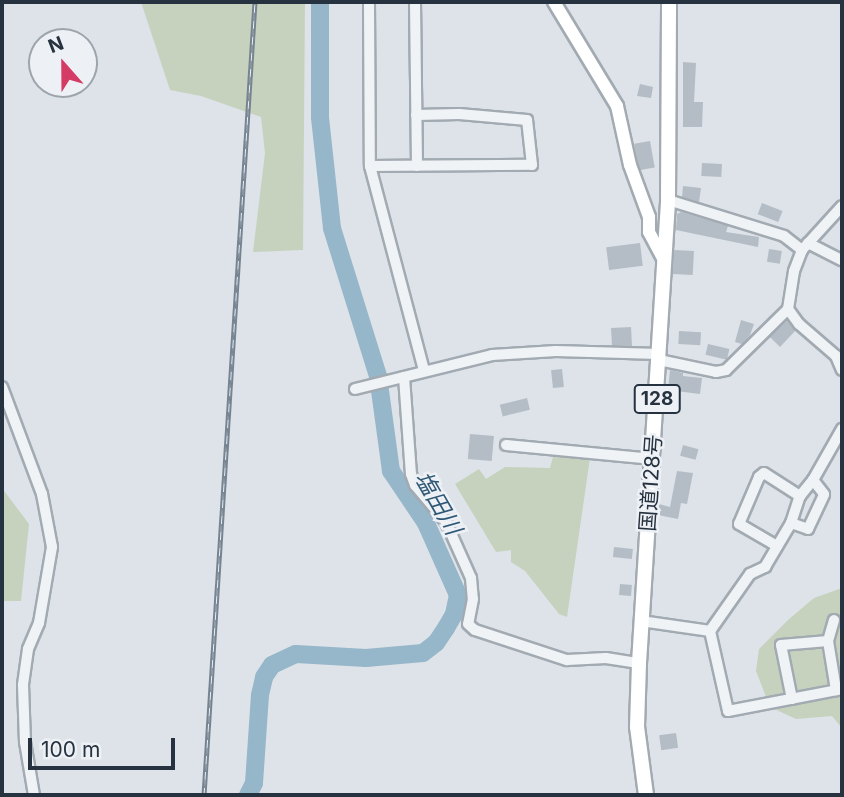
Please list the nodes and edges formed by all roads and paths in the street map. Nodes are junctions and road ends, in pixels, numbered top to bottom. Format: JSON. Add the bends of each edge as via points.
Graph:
{"nodes":[{"id":1,"x":369,"y":2,"type":"edge"},
{"id":2,"x":415,"y":2,"type":"edge"},
{"id":3,"x":554,"y":2,"type":"edge"},
{"id":4,"x":669,"y":2,"type":"edge"},
{"id":5,"x":416,"y":116,"type":"junction"},
{"id":6,"x":370,"y":166,"type":"junction"},
{"id":7,"x":417,"y":166,"type":"junction"},
{"id":8,"x":668,"y":200,"type":"junction"},
{"id":9,"x":842,"y":206,"type":"edge"},
{"id":10,"x":805,"y":246,"type":"junction"},
{"id":11,"x":664,"y":260,"type":"junction"},
{"id":12,"x":842,"y":260,"type":"edge"},
{"id":13,"x":788,"y":309,"type":"junction"},
{"id":14,"x":659,"y":357,"type":"junction"},
{"id":15,"x":842,"y":370,"type":"edge"},
{"id":16,"x":424,"y":371,"type":"junction"},
{"id":17,"x":404,"y":377,"type":"junction"},
{"id":18,"x":2,"y":387,"type":"edge"},
{"id":19,"x":355,"y":389,"type":"dead end"},
{"id":20,"x":842,"y":429,"type":"edge"},
{"id":21,"x":506,"y":445,"type":"dead end"},
{"id":22,"x":653,"y":459,"type":"junction"},
{"id":23,"x":813,"y":480,"type":"junction"},
{"id":24,"x":800,"y":496,"type":"junction"},
{"id":25,"x":791,"y":523,"type":"junction"},
{"id":26,"x":777,"y":546,"type":"junction"},
{"id":27,"x":835,"y":620,"type":"dead end"},
{"id":28,"x":641,"y":621,"type":"junction"},
{"id":29,"x":710,"y":631,"type":"junction"},
{"id":30,"x":828,"y":641,"type":"junction"},
{"id":31,"x":639,"y":663,"type":"junction"},
{"id":32,"x":839,"y":689,"type":"edge"},
{"id":33,"x":792,"y":699,"type":"junction"},
{"id":34,"x":34,"y":795,"type":"edge"},
{"id":35,"x":646,"y":795,"type":"edge"}],
"edges":[{"from":1,"to":6,"type":"street"},
{"from":2,"to":5,"type":"street"},
{"from":3,"to":11,"type":"main road","via":[[617,106],[630,165],[649,217],[649,232]]},
{"from":4,"to":8,"type":"highway","name":"国道128号","number":"128"},
{"from":5,"to":7,"type":"street"},
{"from":5,"to":7,"type":"street","via":[[459,114],[527,120],[532,165]]},
{"from":6,"to":7,"type":"street"},
{"from":6,"to":16,"type":"street"},
{"from":8,"to":10,"type":"street"},
{"from":8,"to":11,"type":"highway","name":"国道128号","number":"128"},
{"from":9,"to":10,"type":"street"},
{"from":10,"to":12,"type":"street"},
{"from":10,"to":13,"type":"street","via":[[794,271]]},
{"from":11,"to":14,"type":"highway","name":"国道128号","number":"128"},
{"from":13,"to":14,"type":"street","via":[[726,370],[716,372]]},
{"from":13,"to":15,"type":"street","via":[[836,356]]},
{"from":14,"to":16,"type":"street","via":[[555,351],[492,355]]},
{"from":14,"to":22,"type":"highway","name":"国道128号","number":"128"},
{"from":16,"to":17,"type":"street"},
{"from":17,"to":19,"type":"street"},
{"from":17,"to":31,"type":"street","via":[[411,474],[446,522],[471,578],[468,624],[567,660],[606,658]]},
{"from":18,"to":34,"type":"street","via":[[42,494],[52,547],[23,685],[25,742]]},
{"from":20,"to":23,"type":"street"},
{"from":21,"to":22,"type":"street"},
{"from":22,"to":28,"type":"highway","name":"国道128号","number":"128"},
{"from":23,"to":24,"type":"street"},
{"from":23,"to":25,"type":"street","via":[[824,494],[808,529]]},
{"from":24,"to":25,"type":"street"},
{"from":24,"to":26,"type":"street","via":[[764,473],[759,477],[739,524]]},
{"from":25,"to":26,"type":"street"},
{"from":26,"to":29,"type":"street","via":[[765,567],[750,574]]},
{"from":27,"to":30,"type":"street"},
{"from":28,"to":29,"type":"street"},
{"from":28,"to":31,"type":"highway","name":"国道128号","number":"128"},
{"from":29,"to":33,"type":"street","via":[[728,711]]},
{"from":30,"to":32,"type":"street"},
{"from":30,"to":33,"type":"street","via":[[781,645]]},
{"from":31,"to":35,"type":"highway","name":"国道128号","number":"128","via":[[637,727]]},
{"from":32,"to":33,"type":"street"}]}
